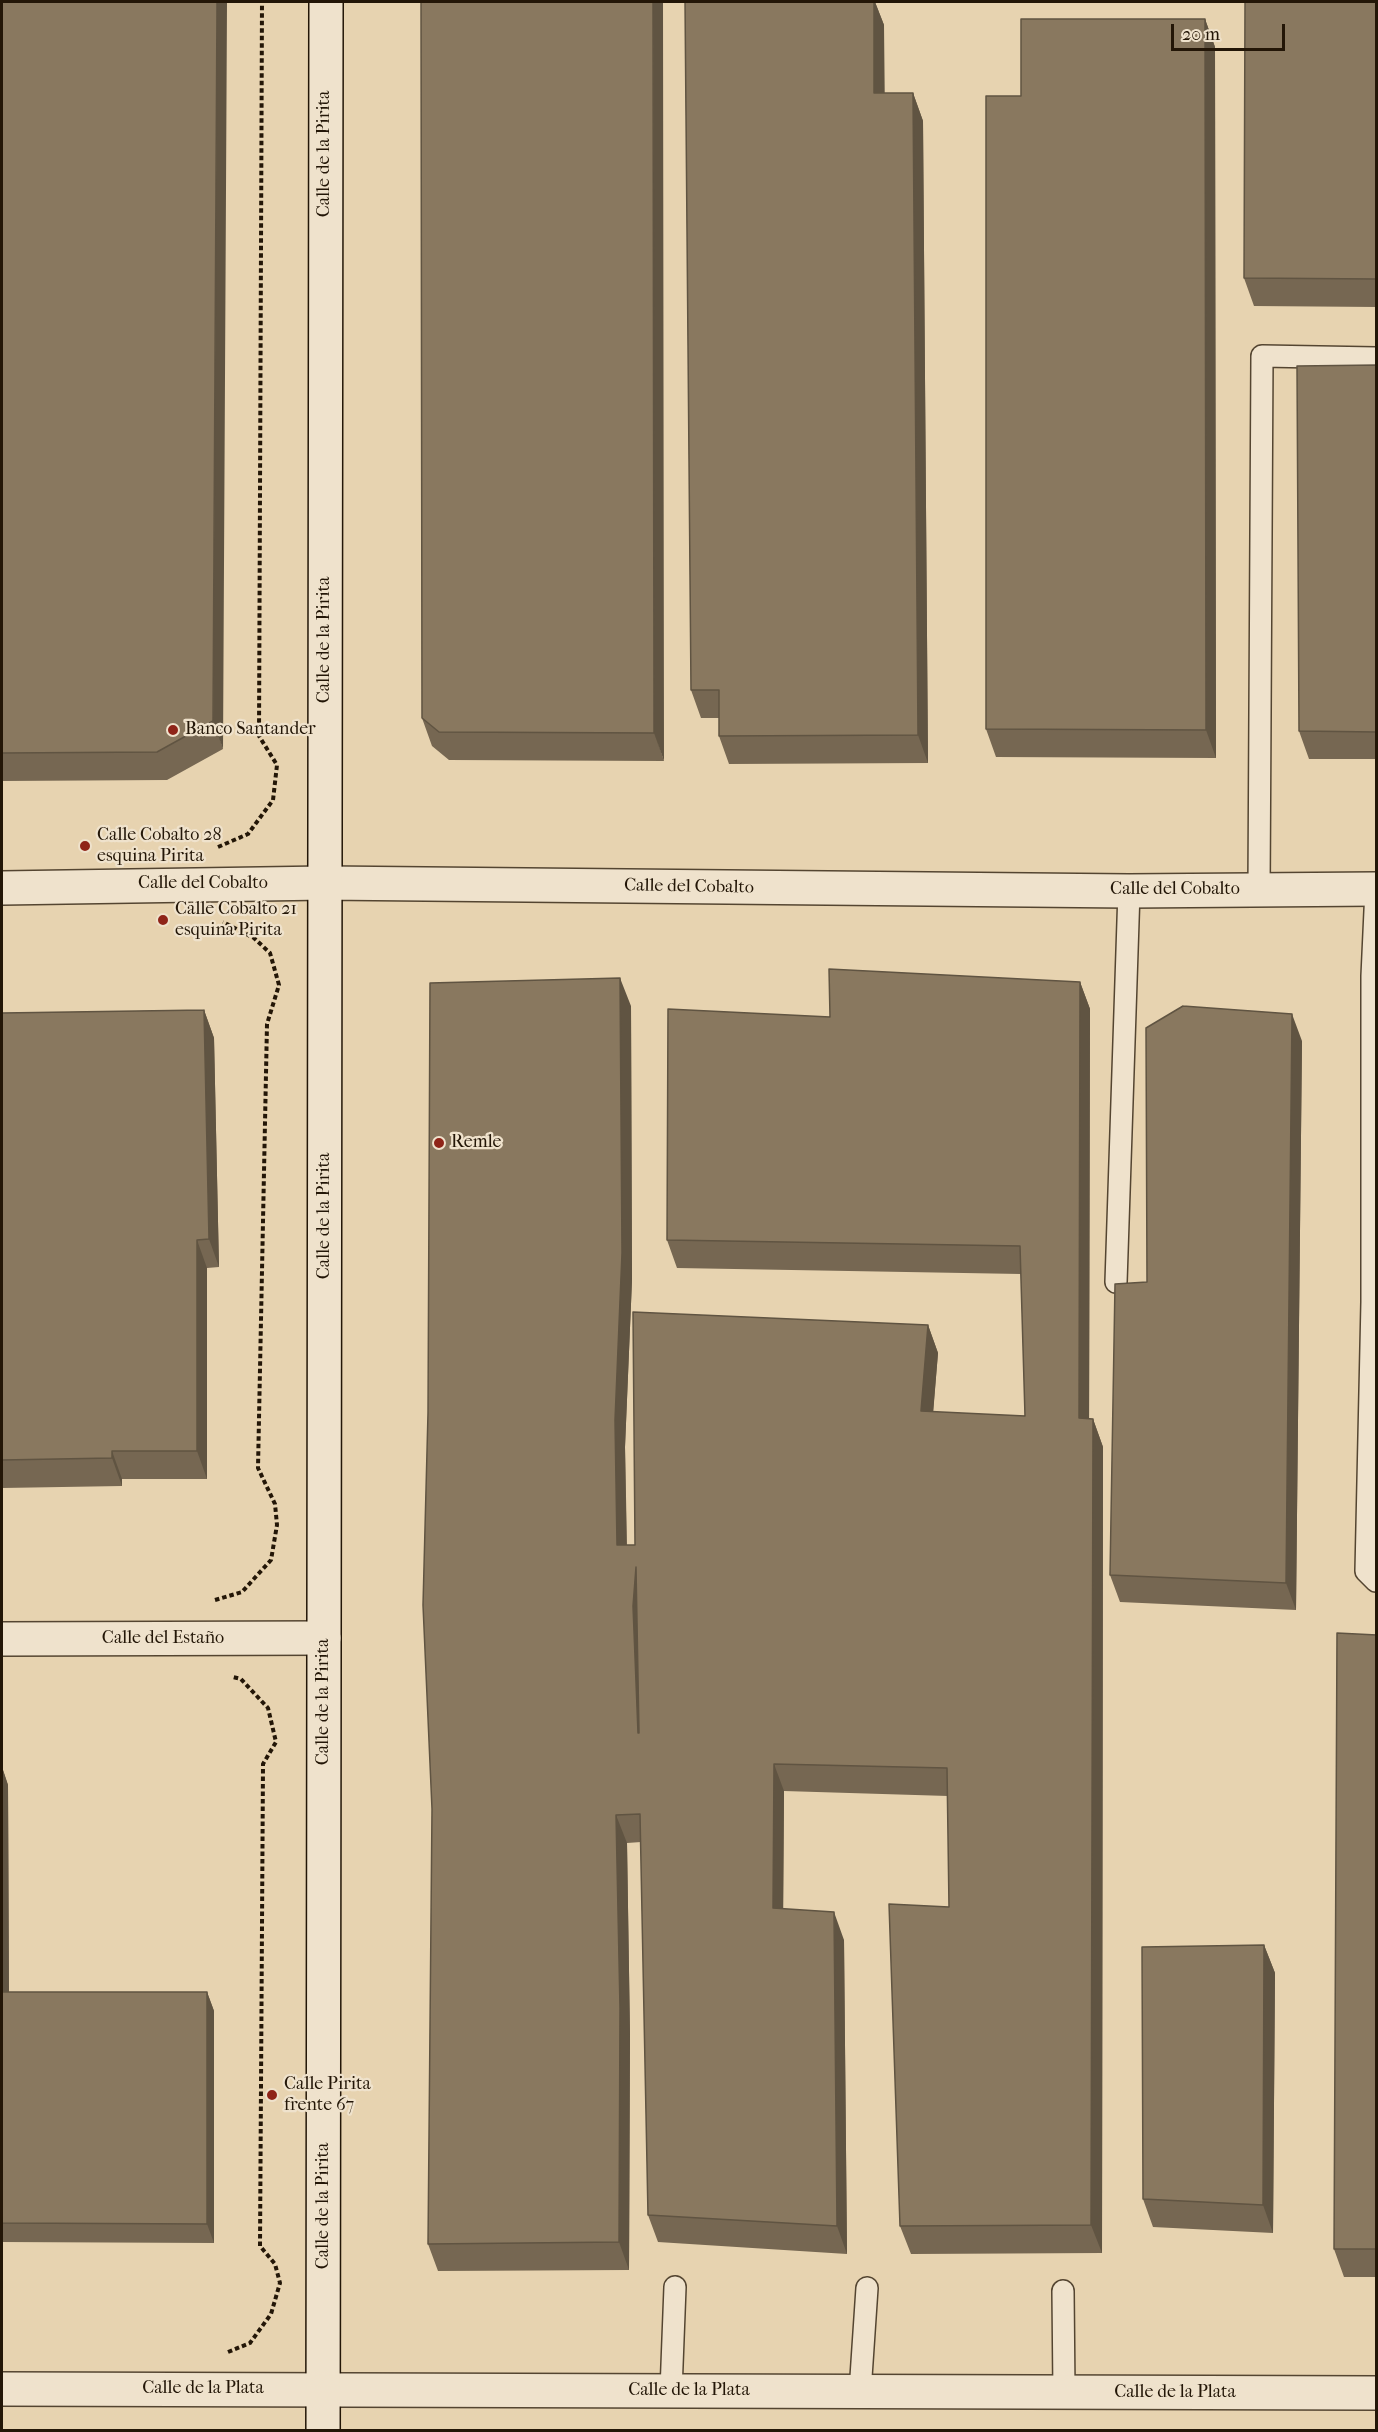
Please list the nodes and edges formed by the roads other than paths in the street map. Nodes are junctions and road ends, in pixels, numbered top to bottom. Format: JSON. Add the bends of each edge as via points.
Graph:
{"nodes":[{"id":1,"x":326,"y":2,"type":"edge"},
{"id":2,"x":1377,"y":358,"type":"edge"},
{"id":3,"x":325,"y":883,"type":"junction"},
{"id":4,"x":2,"y":888,"type":"edge"},
{"id":5,"x":1376,"y":889,"type":"edge"},
{"id":6,"x":1259,"y":890,"type":"junction"},
{"id":7,"x":1129,"y":891,"type":"junction"},
{"id":8,"x":1116,"y":1282,"type":"edge"},
{"id":9,"x":1377,"y":1581,"type":"edge"},
{"id":10,"x":324,"y":1638,"type":"junction"},
{"id":11,"x":2,"y":1640,"type":"edge"},
{"id":12,"x":675,"y":2287,"type":"dead end"},
{"id":13,"x":867,"y":2289,"type":"dead end"},
{"id":14,"x":1063,"y":2291,"type":"dead end"},
{"id":15,"x":2,"y":2389,"type":"edge"},
{"id":16,"x":323,"y":2389,"type":"junction"},
{"id":17,"x":671,"y":2391,"type":"junction"},
{"id":18,"x":860,"y":2392,"type":"junction"},
{"id":19,"x":1064,"y":2392,"type":"junction"},
{"id":20,"x":1377,"y":2393,"type":"edge"},
{"id":21,"x":323,"y":2430,"type":"edge"}],
"edges":[{"from":1,"to":3,"type":"street","name":"Calle de la Pirita"},
{"from":2,"to":6,"type":"lane","via":[[1262,356]]},
{"from":3,"to":4,"type":"street","name":"Calle del Cobalto"},
{"from":3,"to":7,"type":"street","name":"Calle del Cobalto"},
{"from":3,"to":10,"type":"street","name":"Calle de la Pirita"},
{"from":5,"to":6,"type":"street","name":"Calle del Cobalto"},
{"from":5,"to":9,"type":"lane","via":[[1366,1571]]},
{"from":6,"to":7,"type":"street","name":"Calle del Cobalto"},
{"from":7,"to":8,"type":"lane"},
{"from":10,"to":11,"type":"street","name":"Calle del Estaño"},
{"from":10,"to":16,"type":"street","name":"Calle de la Pirita"},
{"from":12,"to":17,"type":"lane"},
{"from":13,"to":18,"type":"lane"},
{"from":14,"to":19,"type":"lane"},
{"from":15,"to":16,"type":"street","name":"Calle de la Plata"},
{"from":16,"to":17,"type":"street","name":"Calle de la Plata"},
{"from":16,"to":21,"type":"street","name":"Calle de la Pirita"},
{"from":17,"to":18,"type":"street","name":"Calle de la Plata"},
{"from":18,"to":19,"type":"street","name":"Calle de la Plata"},
{"from":19,"to":20,"type":"street","name":"Calle de la Plata"}]}
